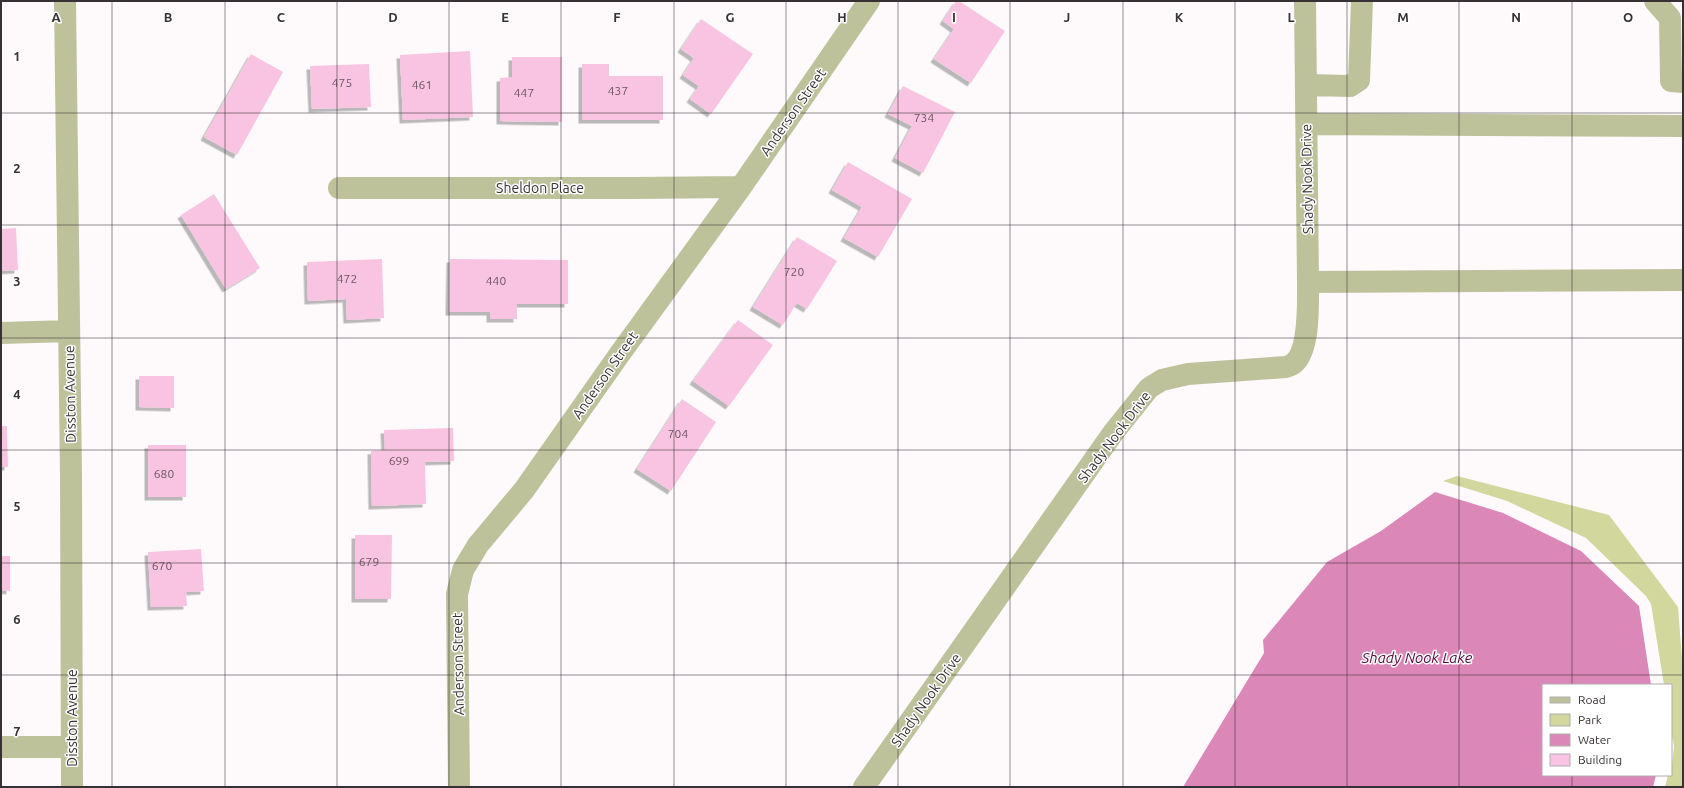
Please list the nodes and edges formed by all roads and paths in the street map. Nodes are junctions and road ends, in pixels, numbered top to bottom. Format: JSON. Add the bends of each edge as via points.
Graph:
{"nodes":[{"id":1,"x":65,"y":1,"type":"edge"},
{"id":2,"x":869,"y":1,"type":"edge"},
{"id":3,"x":1305,"y":1,"type":"edge"},
{"id":4,"x":1362,"y":1,"type":"edge"},
{"id":5,"x":1655,"y":1,"type":"edge"},
{"id":6,"x":1683,"y":82,"type":"edge"},
{"id":7,"x":1306,"y":85,"type":"junction"},
{"id":8,"x":1306,"y":124,"type":"junction"},
{"id":9,"x":1683,"y":126,"type":"edge"},
{"id":10,"x":741,"y":187,"type":"junction"},
{"id":11,"x":339,"y":188,"type":"dead end"},
{"id":12,"x":1683,"y":280,"type":"edge"},
{"id":13,"x":1308,"y":282,"type":"junction"},
{"id":14,"x":69,"y":330,"type":"junction"},
{"id":15,"x":1,"y":333,"type":"edge"},
{"id":16,"x":1,"y":747,"type":"edge"},
{"id":17,"x":72,"y":747,"type":"junction"},
{"id":18,"x":72,"y":787,"type":"edge"},
{"id":19,"x":459,"y":787,"type":"edge"},
{"id":20,"x":864,"y":787,"type":"edge"}],
"edges":[{"from":1,"to":14,"type":"street","name":"Disston Avenue"},
{"from":2,"to":10,"type":"street","name":"Anderson Street"},
{"from":3,"to":7,"type":"street","name":"Shady Nook Drive"},
{"from":4,"to":7,"type":"street","via":[[1359,80],[1350,86]]},
{"from":5,"to":6,"type":"street","via":[[1670,18],[1671,81]]},
{"from":7,"to":8,"type":"street","name":"Shady Nook Drive"},
{"from":8,"to":9,"type":"street"},
{"from":8,"to":13,"type":"street","name":"Shady Nook Drive"},
{"from":10,"to":11,"type":"street","name":"Sheldon Place"},
{"from":10,"to":19,"type":"street","name":"Anderson Street","via":[[524,490],[478,545],[463,570],[457,594]]},
{"from":12,"to":13,"type":"street"},
{"from":13,"to":20,"type":"street","name":"Shady Nook Drive","via":[[1307,327],[1302,351],[1295,363],[1286,367],[1188,374],[1162,380],[1150,388],[1113,433]]},
{"from":14,"to":15,"type":"street"},
{"from":14,"to":17,"type":"street","name":"Disston Avenue"},
{"from":16,"to":17,"type":"street"},
{"from":17,"to":18,"type":"street","name":"Disston Avenue"}]}
